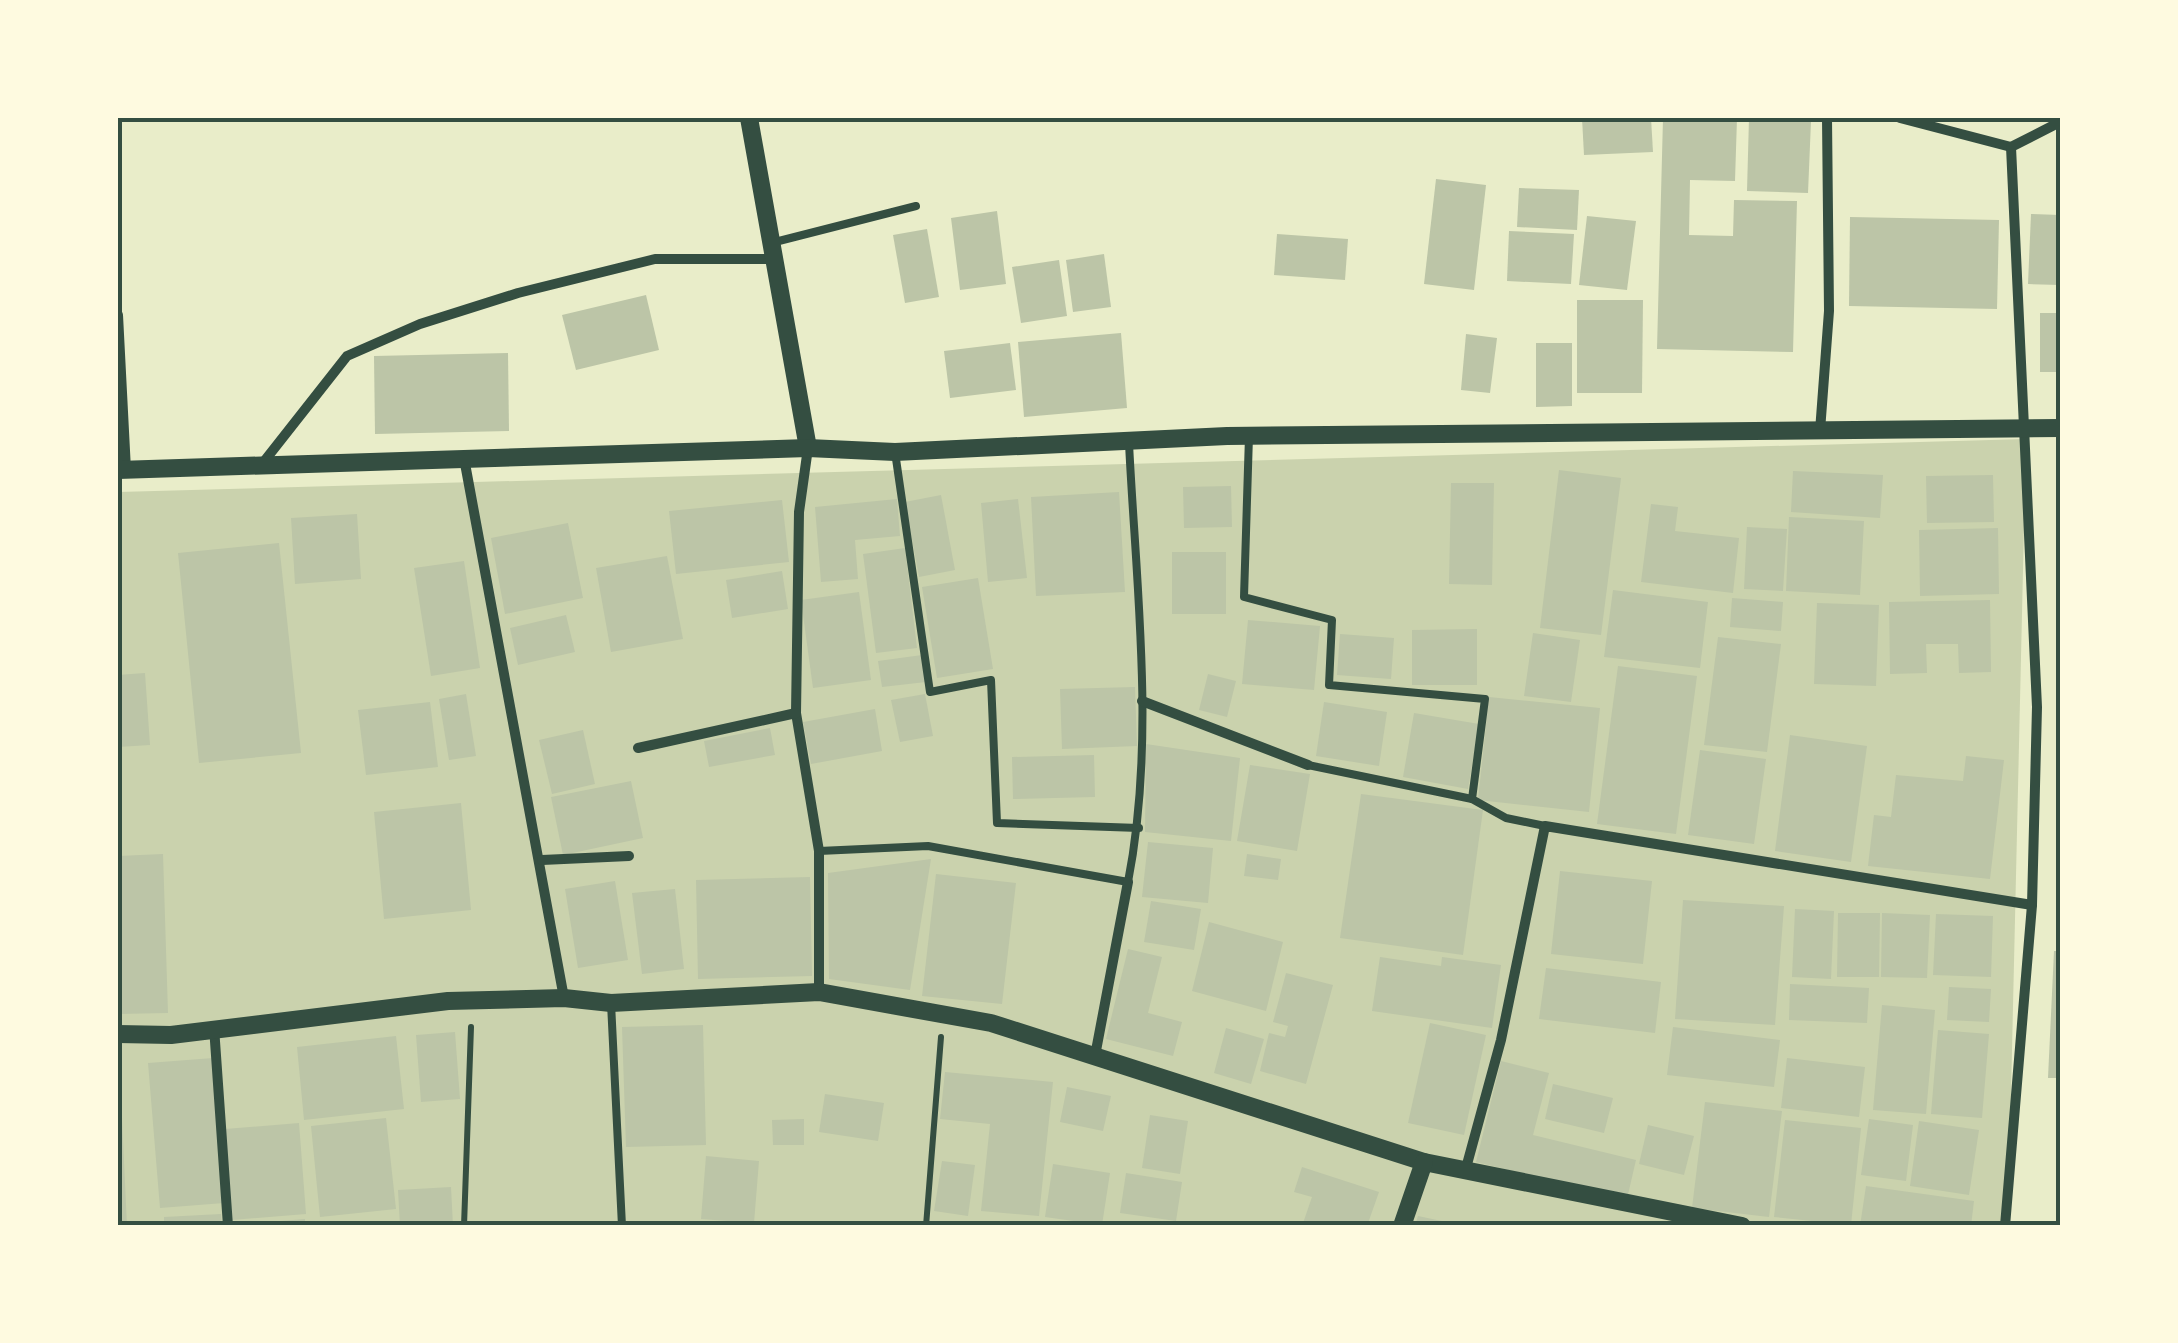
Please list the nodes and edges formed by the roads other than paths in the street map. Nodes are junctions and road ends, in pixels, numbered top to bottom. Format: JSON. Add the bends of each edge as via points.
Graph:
{"nodes":[{"id":1,"x":749,"y":118,"type":"edge"},
{"id":2,"x":1827,"y":118,"type":"edge"},
{"id":3,"x":1900,"y":118,"type":"edge"},
{"id":4,"x":2060,"y":122,"type":"edge"},
{"id":5,"x":2011,"y":148,"type":"junction"},
{"id":6,"x":916,"y":206,"type":"dead end"},
{"id":7,"x":772,"y":251,"type":"junction"},
{"id":8,"x":118,"y":315,"type":"edge"},
{"id":9,"x":2060,"y":428,"type":"edge"},
{"id":10,"x":2028,"y":430,"type":"junction"},
{"id":11,"x":1820,"y":431,"type":"junction"},
{"id":12,"x":1249,"y":436,"type":"junction"},
{"id":13,"x":1128,"y":439,"type":"junction"},
{"id":14,"x":808,"y":448,"type":"junction"},
{"id":15,"x":895,"y":452,"type":"junction"},
{"id":16,"x":464,"y":457,"type":"junction"},
{"id":17,"x":262,"y":464,"type":"junction"},
{"id":18,"x":122,"y":470,"type":"edge"},
{"id":19,"x":1142,"y":701,"type":"junction"},
{"id":20,"x":796,"y":713,"type":"junction"},
{"id":21,"x":638,"y":748,"type":"dead end"},
{"id":22,"x":1308,"y":765,"type":"joint"},
{"id":23,"x":1472,"y":800,"type":"junction"},
{"id":24,"x":1545,"y":826,"type":"junction"},
{"id":25,"x":1139,"y":828,"type":"junction"},
{"id":26,"x":819,"y":851,"type":"junction"},
{"id":27,"x":629,"y":856,"type":"dead end"},
{"id":28,"x":542,"y":860,"type":"junction"},
{"id":29,"x":1128,"y":882,"type":"junction"},
{"id":30,"x":2032,"y":904,"type":"junction"},
{"id":31,"x":819,"y":992,"type":"junction"},
{"id":32,"x":564,"y":998,"type":"junction"},
{"id":33,"x":611,"y":1003,"type":"junction"},
{"id":34,"x":214,"y":1026,"type":"junction"},
{"id":35,"x":118,"y":1034,"type":"edge"},
{"id":36,"x":1095,"y":1056,"type":"junction"},
{"id":37,"x":1424,"y":1162,"type":"junction"},
{"id":38,"x":1466,"y":1168,"type":"junction"},
{"id":39,"x":1674,"y":1220,"type":"edge"},
{"id":40,"x":228,"y":1226,"type":"edge"},
{"id":41,"x":622,"y":1226,"type":"edge"},
{"id":42,"x":1402,"y":1226,"type":"edge"},
{"id":43,"x":1742,"y":1226,"type":"edge"},
{"id":44,"x":2006,"y":1226,"type":"edge"}],
"edges":[{"from":1,"to":7,"type":"street"},
{"from":2,"to":11,"type":"street","via":[[1829,311]]},
{"from":3,"to":5,"type":"street"},
{"from":4,"to":5,"type":"street"},
{"from":5,"to":10,"type":"street"},
{"from":6,"to":7,"type":"lane"},
{"from":7,"to":14,"type":"street"},
{"from":7,"to":17,"type":"street","via":[[655,259],[420,324],[346,356]]},
{"from":8,"to":18,"type":"street"},
{"from":9,"to":10,"type":"street"},
{"from":10,"to":11,"type":"street"},
{"from":10,"to":30,"type":"street","via":[[2037,707]]},
{"from":11,"to":12,"type":"street"},
{"from":12,"to":13,"type":"street"},
{"from":12,"to":23,"type":"lane","via":[[1244,598],[1332,620],[1329,685],[1486,699]]},
{"from":13,"to":15,"type":"street"},
{"from":13,"to":19,"type":"lane"},
{"from":14,"to":15,"type":"street"},
{"from":14,"to":16,"type":"street"},
{"from":14,"to":20,"type":"street","via":[[799,512]]},
{"from":15,"to":25,"type":"lane","via":[[930,692],[990,680],[997,823]]},
{"from":16,"to":17,"type":"street"},
{"from":16,"to":28,"type":"street"},
{"from":17,"to":18,"type":"street"},
{"from":19,"to":22,"type":"street"},
{"from":19,"to":25,"type":"lane"},
{"from":20,"to":21,"type":"street"},
{"from":20,"to":26,"type":"street"},
{"from":22,"to":23,"type":"lane"},
{"from":23,"to":24,"type":"lane","via":[[1506,818]]},
{"from":24,"to":30,"type":"street"},
{"from":24,"to":38,"type":"street","via":[[1501,1040]]},
{"from":25,"to":29,"type":"lane"},
{"from":26,"to":29,"type":"lane","via":[[928,846]]},
{"from":26,"to":31,"type":"street"},
{"from":27,"to":28,"type":"street"},
{"from":28,"to":32,"type":"street"},
{"from":29,"to":36,"type":"street"},
{"from":30,"to":44,"type":"street"},
{"from":31,"to":33,"type":"street"},
{"from":31,"to":36,"type":"street","via":[[991,1023]]},
{"from":32,"to":33,"type":"street"},
{"from":32,"to":34,"type":"street","via":[[471,1000]]},
{"from":33,"to":41,"type":"lane"},
{"from":34,"to":35,"type":"street","via":[[172,1035]]},
{"from":34,"to":40,"type":"street"},
{"from":36,"to":37,"type":"street"},
{"from":37,"to":38,"type":"street"},
{"from":37,"to":42,"type":"street"},
{"from":38,"to":39,"type":"street"},
{"from":39,"to":43,"type":"street"}]}
